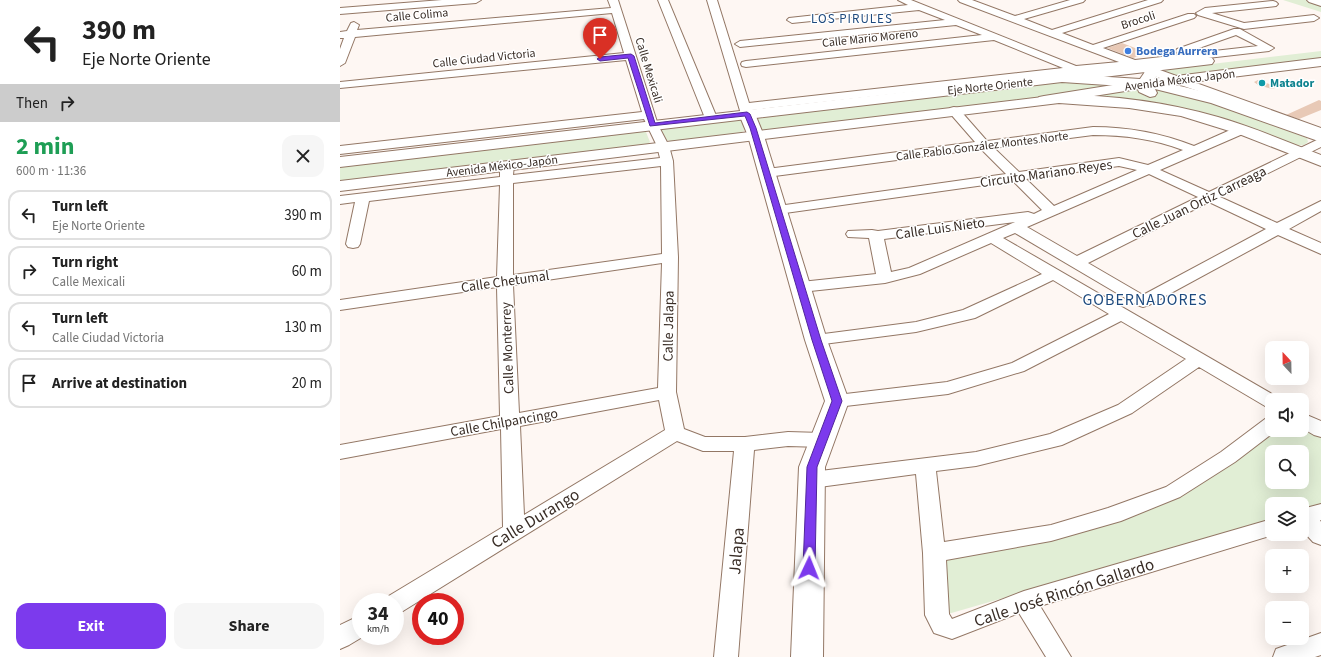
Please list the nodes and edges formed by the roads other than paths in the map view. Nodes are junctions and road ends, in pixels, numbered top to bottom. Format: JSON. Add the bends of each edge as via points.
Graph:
{"nodes":[{"id":1,"x":476,"y":0,"type":"edge"},
{"id":2,"x":663,"y":0,"type":"edge"},
{"id":3,"x":712,"y":0,"type":"edge"},
{"id":4,"x":903,"y":0,"type":"edge"},
{"id":5,"x":963,"y":0,"type":"edge"},
{"id":6,"x":1080,"y":0,"type":"edge"},
{"id":7,"x":1262,"y":0,"type":"edge"},
{"id":8,"x":1312,"y":0,"type":"edge"},
{"id":9,"x":994,"y":2,"type":"dead end"},
{"id":10,"x":1157,"y":3,"type":"edge"},
{"id":11,"x":1321,"y":3,"type":"edge"},
{"id":12,"x":615,"y":5,"type":"edge"},
{"id":13,"x":979,"y":6,"type":"junction"},
{"id":14,"x":921,"y":7,"type":"junction"},
{"id":15,"x":359,"y":10,"type":"junction"},
{"id":16,"x":340,"y":11,"type":"edge"},
{"id":17,"x":1294,"y":11,"type":"dead end"},
{"id":18,"x":1177,"y":12,"type":"dead end"},
{"id":19,"x":1014,"y":19,"type":"junction"},
{"id":20,"x":1317,"y":19,"type":"edge"},
{"id":21,"x":792,"y":20,"type":"dead end"},
{"id":22,"x":957,"y":22,"type":"junction"},
{"id":23,"x":1052,"y":33,"type":"junction"},
{"id":24,"x":351,"y":34,"type":"junction"},
{"id":25,"x":340,"y":35,"type":"edge"},
{"id":26,"x":996,"y":37,"type":"junction"},
{"id":27,"x":740,"y":44,"type":"dead end"},
{"id":28,"x":1093,"y":48,"type":"junction"},
{"id":29,"x":1282,"y":52,"type":"dead end"},
{"id":30,"x":631,"y":56,"type":"junction"},
{"id":31,"x":1321,"y":62,"type":"edge"},
{"id":32,"x":340,"y":63,"type":"edge"},
{"id":33,"x":746,"y":64,"type":"dead end"},
{"id":34,"x":1147,"y":69,"type":"junction"},
{"id":35,"x":1236,"y":72,"type":"junction"},
{"id":36,"x":1068,"y":74,"type":"junction"},
{"id":37,"x":1173,"y":80,"type":"junction"},
{"id":38,"x":340,"y":85,"type":"edge"},
{"id":39,"x":1216,"y":94,"type":"junction"},
{"id":40,"x":1039,"y":101,"type":"junction"},
{"id":41,"x":1237,"y":107,"type":"junction"},
{"id":42,"x":1258,"y":108,"type":"junction"},
{"id":43,"x":746,"y":110,"type":"junction"},
{"id":44,"x":954,"y":111,"type":"junction"},
{"id":45,"x":711,"y":118,"type":"junction"},
{"id":46,"x":651,"y":120,"type":"junction"},
{"id":47,"x":1240,"y":130,"type":"junction"},
{"id":48,"x":1321,"y":132,"type":"edge"},
{"id":49,"x":756,"y":136,"type":"junction"},
{"id":50,"x":1321,"y":138,"type":"edge"},
{"id":51,"x":1321,"y":142,"type":"edge"},
{"id":52,"x":984,"y":145,"type":"junction"},
{"id":53,"x":340,"y":150,"type":"edge"},
{"id":54,"x":1194,"y":150,"type":"junction"},
{"id":55,"x":665,"y":153,"type":"junction"},
{"id":56,"x":1299,"y":153,"type":"junction"},
{"id":57,"x":1321,"y":161,"type":"edge"},
{"id":58,"x":340,"y":162,"type":"edge"},
{"id":59,"x":1148,"y":169,"type":"junction"},
{"id":60,"x":506,"y":173,"type":"junction"},
{"id":61,"x":767,"y":173,"type":"junction"},
{"id":62,"x":1014,"y":177,"type":"junction"},
{"id":63,"x":377,"y":181,"type":"junction"},
{"id":64,"x":340,"y":186,"type":"edge"},
{"id":65,"x":404,"y":192,"type":"junction"},
{"id":66,"x":1208,"y":197,"type":"junction"},
{"id":67,"x":363,"y":198,"type":"junction"},
{"id":68,"x":340,"y":200,"type":"edge"},
{"id":69,"x":1321,"y":205,"type":"edge"},
{"id":70,"x":778,"y":210,"type":"junction"},
{"id":71,"x":1048,"y":212,"type":"junction"},
{"id":72,"x":1016,"y":227,"type":"junction"},
{"id":73,"x":1278,"y":229,"type":"junction"},
{"id":74,"x":853,"y":234,"type":"dead end"},
{"id":75,"x":876,"y":236,"type":"junction"},
{"id":76,"x":992,"y":238,"type":"junction"},
{"id":77,"x":353,"y":244,"type":"dead end"},
{"id":78,"x":1321,"y":249,"type":"edge"},
{"id":79,"x":670,"y":257,"type":"junction"},
{"id":80,"x":1077,"y":262,"type":"junction"},
{"id":81,"x":1054,"y":274,"type":"junction"},
{"id":82,"x":886,"y":278,"type":"junction"},
{"id":83,"x":505,"y":281,"type":"junction"},
{"id":84,"x":800,"y":287,"type":"junction"},
{"id":85,"x":340,"y":305,"type":"edge"},
{"id":86,"x":1121,"y":314,"type":"junction"},
{"id":87,"x":816,"y":340,"type":"junction"},
{"id":88,"x":1198,"y":359,"type":"junction"},
{"id":89,"x":667,"y":392,"type":"junction"},
{"id":90,"x":1265,"y":398,"type":"edge"},
{"id":91,"x":837,"y":401,"type":"junction"},
{"id":92,"x":510,"y":421,"type":"junction"},
{"id":93,"x":1309,"y":423,"type":"edge"},
{"id":94,"x":1265,"y":429,"type":"edge"},
{"id":95,"x":1321,"y":430,"type":"edge"},
{"id":96,"x":675,"y":433,"type":"junction"},
{"id":97,"x":822,"y":440,"type":"junction"},
{"id":98,"x":745,"y":444,"type":"junction"},
{"id":99,"x":340,"y":452,"type":"edge"},
{"id":100,"x":925,"y":466,"type":"junction"},
{"id":101,"x":812,"y":480,"type":"junction"},
{"id":102,"x":1309,"y":516,"type":"edge"},
{"id":103,"x":1265,"y":528,"type":"edge"},
{"id":104,"x":514,"y":530,"type":"junction"},
{"id":105,"x":1321,"y":536,"type":"edge"},
{"id":106,"x":934,"y":553,"type":"junction"},
{"id":107,"x":404,"y":598,"type":"edge"},
{"id":108,"x":1024,"y":601,"type":"junction"},
{"id":109,"x":352,"y":631,"type":"edge"},
{"id":110,"x":340,"y":638,"type":"edge"},
{"id":111,"x":1321,"y":644,"type":"edge"},
{"id":112,"x":726,"y":657,"type":"edge"},
{"id":113,"x":807,"y":657,"type":"edge"},
{"id":114,"x":1059,"y":657,"type":"edge"},
{"id":115,"x":1285,"y":657,"type":"edge"}],
"edges":[{"from":1,"to":15,"type":"street"},
{"from":2,"to":45,"type":"street"},
{"from":3,"to":43,"type":"street"},
{"from":4,"to":14,"type":"street"},
{"from":5,"to":13,"type":"street"},
{"from":6,"to":19,"type":"street"},
{"from":7,"to":20,"type":"street","via":[[1277,5],[1208,10],[1201,13],[1244,26]]},
{"from":8,"to":11,"type":"street"},
{"from":9,"to":13,"type":"street"},
{"from":10,"to":23,"type":"street"},
{"from":12,"to":24,"type":"street","name":"Calle Colima"},
{"from":12,"to":30,"type":"street","name":"Calle Mexicali"},
{"from":13,"to":19,"type":"street"},
{"from":14,"to":21,"type":"street"},
{"from":14,"to":22,"type":"street"},
{"from":15,"to":16,"type":"street"},
{"from":15,"to":24,"type":"street"},
{"from":17,"to":20,"type":"street"},
{"from":18,"to":28,"type":"street","name":"Brocoli","via":[[1191,16]]},
{"from":19,"to":23,"type":"street"},
{"from":22,"to":26,"type":"street"},
{"from":22,"to":27,"type":"street"},
{"from":23,"to":28,"type":"street"},
{"from":24,"to":25,"type":"street","name":"Calle Colima"},
{"from":24,"to":32,"type":"street"},
{"from":26,"to":33,"type":"street","name":"Calle Mario Moreno"},
{"from":26,"to":36,"type":"street"},
{"from":28,"to":34,"type":"street"},
{"from":29,"to":34,"type":"main road","name":"Avenida México Japón"},
{"from":30,"to":38,"type":"street","name":"Calle Ciudad Victoria"},
{"from":30,"to":46,"type":"street","name":"Calle Mexicali"},
{"from":31,"to":35,"type":"main road","name":"Avenida México Japón"},
{"from":34,"to":34,"type":"street","via":[[1215,54],[1269,48],[1237,31]]},
{"from":34,"to":36,"type":"street"},
{"from":34,"to":36,"type":"main road","name":"Eje Norte Oriente","via":[[1109,79]]},
{"from":34,"to":37,"type":"main road","name":"Avenida México Japón"},
{"from":34,"to":40,"type":"main road","name":"Avenida México Japón"},
{"from":34,"to":41,"type":"main road","name":"Eje Norte Oriente","via":[[1180,90]]},
{"from":34,"to":47,"type":"main road","via":[[1144,89],[1154,96],[1236,124]]},
{"from":35,"to":37,"type":"main road","name":"Avenida México Japón"},
{"from":35,"to":39,"type":"main road","via":[[1215,81],[1213,85]]},
{"from":36,"to":43,"type":"main road","name":"Eje Norte Oriente"},
{"from":37,"to":39,"type":"street"},
{"from":39,"to":42,"type":"street"},
{"from":40,"to":44,"type":"main road","name":"Eje Norte Oriente"},
{"from":40,"to":47,"type":"main road","name":"Eje Norte Oriente","via":[[1086,99],[1138,103],[1198,116]]},
{"from":41,"to":42,"type":"main road"},
{"from":41,"to":50,"type":"main road","name":"Eje Norte Oriente"},
{"from":42,"to":48,"type":"street"},
{"from":43,"to":45,"type":"main road","name":"Eje Norte Oriente"},
{"from":43,"to":49,"type":"main road"},
{"from":44,"to":49,"type":"main road","name":"Eje Norte Oriente"},
{"from":44,"to":52,"type":"street"},
{"from":45,"to":46,"type":"main road","name":"Eje Norte Oriente"},
{"from":46,"to":53,"type":"street"},
{"from":46,"to":55,"type":"street","name":"Calle Mexicali"},
{"from":46,"to":58,"type":"main road","name":"Avenida México-Japón"},
{"from":47,"to":54,"type":"street","name":"Calle Luis Nieto"},
{"from":47,"to":56,"type":"main road","name":"Eje Norte Oriente"},
{"from":49,"to":55,"type":"main road","name":"Eje Norte Oriente"},
{"from":49,"to":61,"type":"main road"},
{"from":51,"to":56,"type":"street","name":"Calle Juan Ortiz Carreaga"},
{"from":52,"to":54,"type":"street","name":"Calle Pablo González Montes Norte","via":[[1117,131],[1146,134]]},
{"from":52,"to":61,"type":"street","name":"Calle Pablo González Montes Norte"},
{"from":52,"to":62,"type":"street"},
{"from":54,"to":59,"type":"street","name":"Calle Luis Nieto"},
{"from":55,"to":60,"type":"main road","name":"Avenida México-Japón"},
{"from":55,"to":79,"type":"street","name":"Calle Jalapa"},
{"from":56,"to":57,"type":"main road","name":"Eje Norte Oriente"},
{"from":56,"to":66,"type":"street","name":"Calle Juan Ortiz Carreaga"},
{"from":59,"to":62,"type":"street","name":"Circuito Mariano Reyes","via":[[1119,162]]},
{"from":59,"to":66,"type":"street","name":"Circuito Mariano Reyes"},
{"from":59,"to":71,"type":"street","name":"Calle Luis Nieto"},
{"from":60,"to":63,"type":"main road","name":"Avenida México-Japón"},
{"from":60,"to":65,"type":"street"},
{"from":60,"to":83,"type":"street","name":"Calle Monterrey"},
{"from":61,"to":70,"type":"main road"},
{"from":62,"to":70,"type":"street","name":"Circuito Mariano Reyes"},
{"from":62,"to":71,"type":"street"},
{"from":63,"to":64,"type":"main road","name":"Avenida México-Japón"},
{"from":63,"to":65,"type":"main road"},
{"from":65,"to":67,"type":"street"},
{"from":66,"to":73,"type":"street","name":"Circuito Mariano Reyes"},
{"from":66,"to":80,"type":"street","name":"Calle Juan Ortiz Carreaga"},
{"from":67,"to":68,"type":"street"},
{"from":67,"to":77,"type":"street"},
{"from":69,"to":73,"type":"street"},
{"from":70,"to":84,"type":"main road"},
{"from":71,"to":72,"type":"street","name":"Calle Luis Nieto"},
{"from":71,"to":75,"type":"street","name":"Calle Luis Nieto"},
{"from":72,"to":76,"type":"street","name":"Calle Luis Nieto"},
{"from":72,"to":80,"type":"street"},
{"from":73,"to":78,"type":"street","name":"Circuito Mariano Reyes"},
{"from":73,"to":80,"type":"street","via":[[1143,302]]},
{"from":74,"to":75,"type":"street"},
{"from":75,"to":82,"type":"street","name":"Calle Luis Nieto"},
{"from":76,"to":81,"type":"street"},
{"from":76,"to":82,"type":"street","name":"Calle Luis Nieto","via":[[914,271]]},
{"from":79,"to":83,"type":"street","name":"Calle Chetumal"},
{"from":79,"to":89,"type":"street","name":"Calle Jalapa"},
{"from":81,"to":86,"type":"street"},
{"from":81,"to":87,"type":"street","via":[[968,314],[916,328]]},
{"from":82,"to":84,"type":"street","name":"Calle Luis Nieto"},
{"from":83,"to":85,"type":"street","name":"Calle Chetumal"},
{"from":83,"to":92,"type":"street","name":"Calle Monterrey"},
{"from":84,"to":87,"type":"main road"},
{"from":86,"to":88,"type":"street"},
{"from":86,"to":91,"type":"street","via":[[1018,367],[948,388]]},
{"from":87,"to":91,"type":"main road"},
{"from":88,"to":90,"type":"street"},
{"from":88,"to":100,"type":"street","via":[[1125,409],[1054,440],[976,459]]},
{"from":89,"to":92,"type":"street","name":"Calle Chilpancingo"},
{"from":89,"to":96,"type":"street","name":"Calle Jalapa"},
{"from":91,"to":97,"type":"main road"},
{"from":92,"to":99,"type":"street","name":"Calle Chilpancingo"},
{"from":92,"to":104,"type":"street","name":"Calle Monterrey"},
{"from":93,"to":95,"type":"street"},
{"from":94,"to":106,"type":"street","via":[[1228,457],[1173,492],[1121,512],[1051,534]]},
{"from":96,"to":98,"type":"street","via":[[703,444]]},
{"from":96,"to":104,"type":"street","name":"Calle Durango"},
{"from":97,"to":98,"type":"street"},
{"from":97,"to":101,"type":"main road","via":[[812,467]]},
{"from":98,"to":112,"type":"street","name":"Jalapa"},
{"from":100,"to":101,"type":"street"},
{"from":100,"to":106,"type":"street","name":"Calle José Rincón Gallardo"},
{"from":101,"to":113,"type":"main road"},
{"from":102,"to":105,"type":"street"},
{"from":103,"to":108,"type":"street","name":"Calle José Rincón Gallardo"},
{"from":104,"to":107,"type":"street","name":"Calle Durango"},
{"from":106,"to":108,"type":"street","name":"Calle José Rincón Gallardo","via":[[936,615],[942,626],[952,630]]},
{"from":108,"to":114,"type":"street"},
{"from":109,"to":110,"type":"street"},
{"from":111,"to":115,"type":"street"}]}
